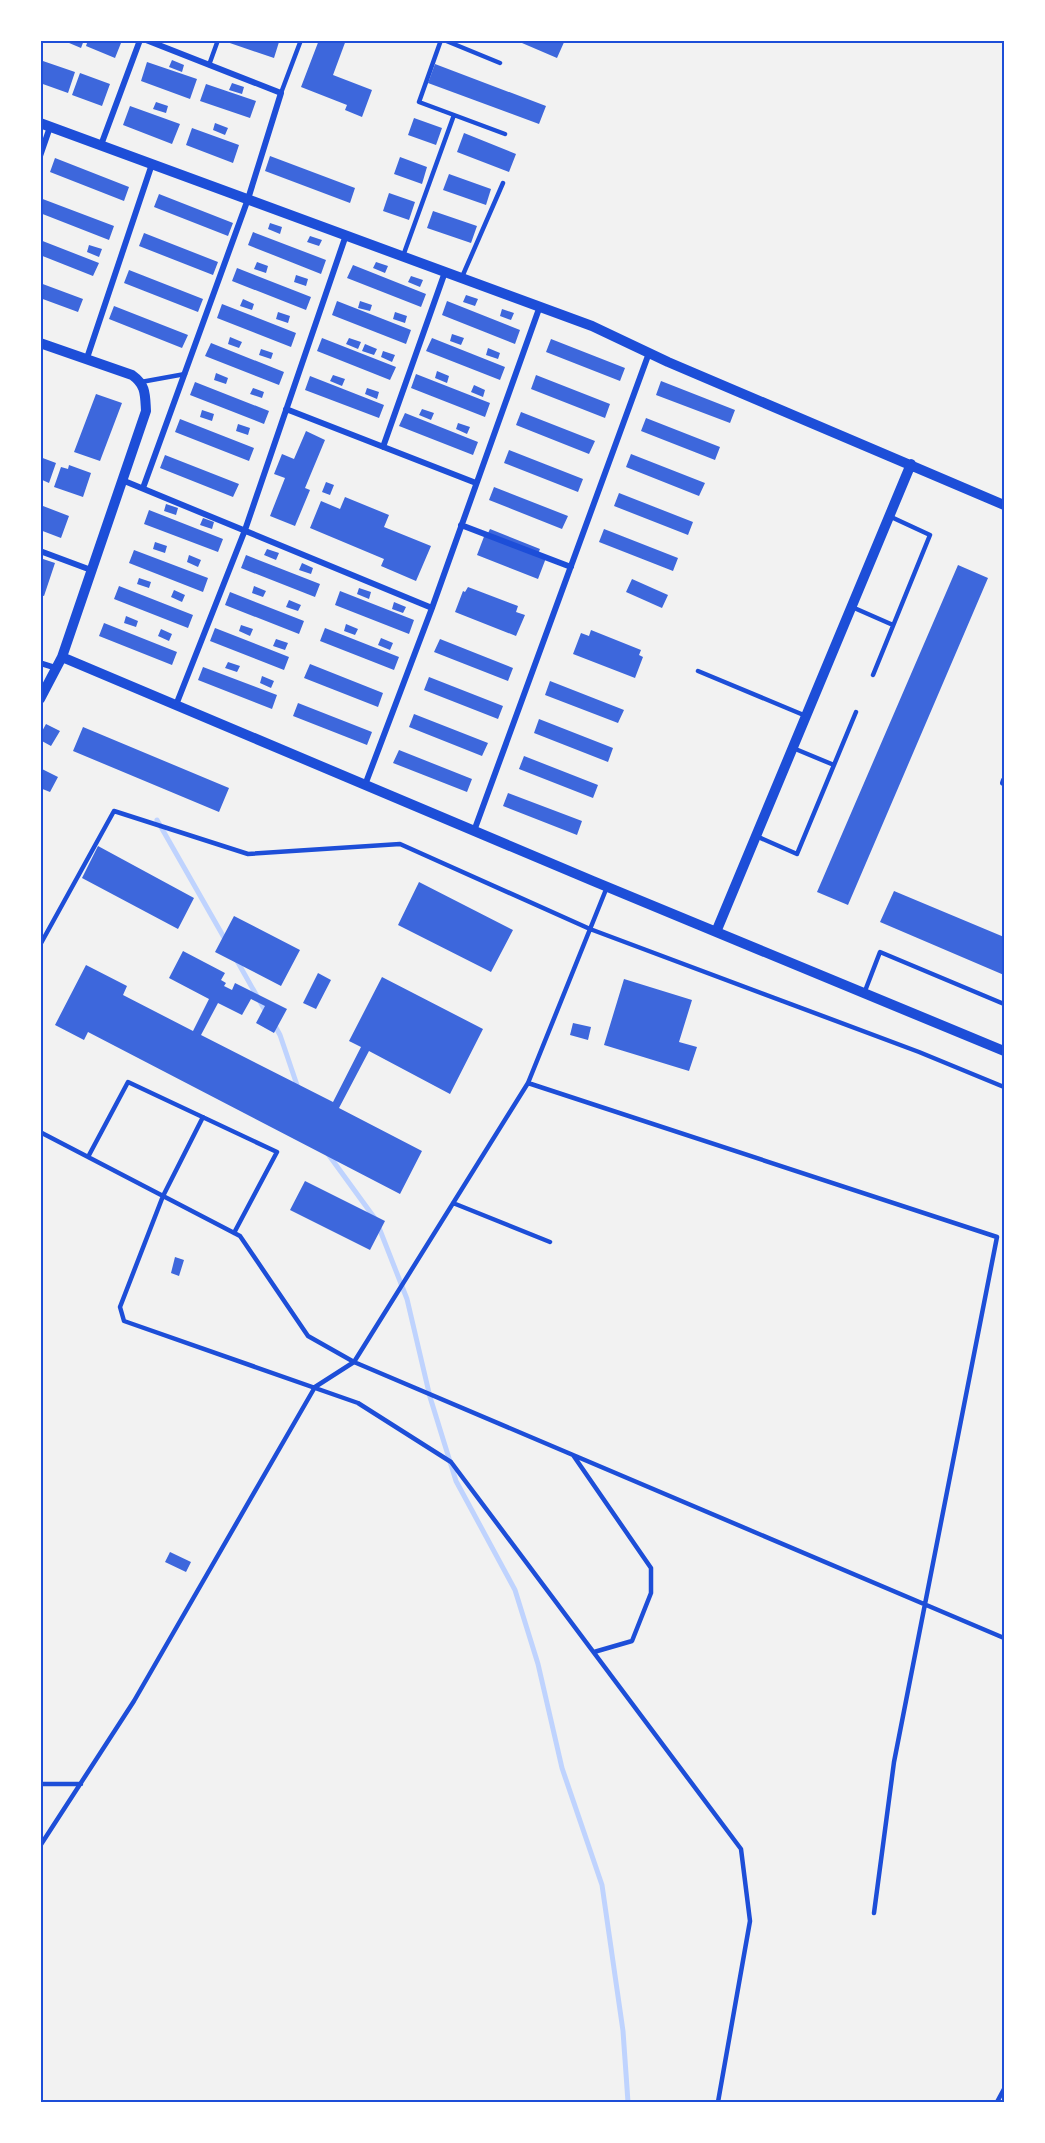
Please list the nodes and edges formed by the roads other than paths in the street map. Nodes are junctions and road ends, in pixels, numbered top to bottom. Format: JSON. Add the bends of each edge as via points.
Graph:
{"nodes":[{"id":1,"x":140,"y":40,"type":"edge"},
{"id":2,"x":146,"y":40,"type":"edge"},
{"id":3,"x":218,"y":40,"type":"edge"},
{"id":4,"x":302,"y":40,"type":"edge"},
{"id":5,"x":442,"y":40,"type":"edge"},
{"id":6,"x":500,"y":63,"type":"dead end"},
{"id":7,"x":209,"y":65,"type":"junction"},
{"id":8,"x":280,"y":93,"type":"junction"},
{"id":9,"x":454,"y":115,"type":"junction"},
{"id":10,"x":45,"y":125,"type":"edge"},
{"id":11,"x":505,"y":134,"type":"dead end"},
{"id":12,"x":101,"y":145,"type":"junction"},
{"id":13,"x":40,"y":156,"type":"edge"},
{"id":14,"x":152,"y":164,"type":"junction"},
{"id":15,"x":503,"y":183,"type":"dead end"},
{"id":16,"x":248,"y":199,"type":"junction"},
{"id":17,"x":346,"y":235,"type":"junction"},
{"id":18,"x":403,"y":256,"type":"junction"},
{"id":19,"x":446,"y":271,"type":"junction"},
{"id":20,"x":462,"y":277,"type":"junction"},
{"id":21,"x":540,"y":306,"type":"junction"},
{"id":22,"x":40,"y":343,"type":"edge"},
{"id":23,"x":649,"y":353,"type":"junction"},
{"id":24,"x":87,"y":358,"type":"junction"},
{"id":25,"x":185,"y":374,"type":"junction"},
{"id":26,"x":141,"y":382,"type":"junction"},
{"id":27,"x":286,"y":409,"type":"junction"},
{"id":28,"x":383,"y":447,"type":"junction"},
{"id":29,"x":911,"y":464,"type":"junction"},
{"id":30,"x":122,"y":480,"type":"junction"},
{"id":31,"x":476,"y":483,"type":"junction"},
{"id":32,"x":143,"y":488,"type":"junction"},
{"id":33,"x":1005,"y":505,"type":"edge"},
{"id":34,"x":890,"y":516,"type":"junction"},
{"id":35,"x":462,"y":525,"type":"junction"},
{"id":36,"x":245,"y":530,"type":"junction"},
{"id":37,"x":40,"y":551,"type":"edge"},
{"id":38,"x":571,"y":567,"type":"junction"},
{"id":39,"x":91,"y":570,"type":"junction"},
{"id":40,"x":852,"y":607,"type":"junction"},
{"id":41,"x":432,"y":608,"type":"junction"},
{"id":42,"x":893,"y":626,"type":"junction"},
{"id":43,"x":62,"y":657,"type":"junction"},
{"id":44,"x":40,"y":663,"type":"edge"},
{"id":45,"x":56,"y":668,"type":"junction"},
{"id":46,"x":698,"y":671,"type":"dead end"},
{"id":47,"x":873,"y":675,"type":"dead end"},
{"id":48,"x":40,"y":699,"type":"edge"},
{"id":49,"x":176,"y":706,"type":"junction"},
{"id":50,"x":856,"y":712,"type":"dead end"},
{"id":51,"x":806,"y":716,"type":"junction"},
{"id":52,"x":793,"y":748,"type":"junction"},
{"id":53,"x":834,"y":765,"type":"junction"},
{"id":54,"x":365,"y":785,"type":"junction"},
{"id":55,"x":474,"y":831,"type":"junction"},
{"id":56,"x":756,"y":836,"type":"junction"},
{"id":57,"x":607,"y":887,"type":"junction"},
{"id":58,"x":590,"y":929,"type":"junction"},
{"id":59,"x":716,"y":932,"type":"junction"},
{"id":60,"x":40,"y":945,"type":"edge"},
{"id":61,"x":864,"y":994,"type":"junction"},
{"id":62,"x":1005,"y":1005,"type":"edge"},
{"id":63,"x":1004,"y":1049,"type":"edge"},
{"id":64,"x":528,"y":1083,"type":"junction"},
{"id":65,"x":1005,"y":1087,"type":"edge"},
{"id":66,"x":202,"y":1117,"type":"junction"},
{"id":67,"x":40,"y":1132,"type":"edge"},
{"id":68,"x":88,"y":1157,"type":"junction"},
{"id":69,"x":164,"y":1196,"type":"junction"},
{"id":70,"x":453,"y":1203,"type":"junction"},
{"id":71,"x":234,"y":1233,"type":"junction"},
{"id":72,"x":1005,"y":1236,"type":"edge"},
{"id":73,"x":997,"y":1237,"type":"junction"},
{"id":74,"x":550,"y":1242,"type":"dead end"},
{"id":75,"x":354,"y":1362,"type":"junction"},
{"id":76,"x":315,"y":1387,"type":"junction"},
{"id":77,"x":573,"y":1455,"type":"junction"},
{"id":78,"x":925,"y":1604,"type":"junction"},
{"id":79,"x":1005,"y":1638,"type":"edge"},
{"id":80,"x":594,"y":1652,"type":"junction"},
{"id":81,"x":40,"y":1784,"type":"edge"},
{"id":82,"x":81,"y":1784,"type":"junction"},
{"id":83,"x":40,"y":1846,"type":"edge"},
{"id":84,"x":874,"y":1913,"type":"dead end"},
{"id":85,"x":1005,"y":2089,"type":"edge"},
{"id":86,"x":718,"y":2103,"type":"edge"},
{"id":87,"x":997,"y":2103,"type":"edge"}],
"edges":[{"from":1,"to":12,"type":"street"},
{"from":2,"to":7,"type":"street"},
{"from":3,"to":7,"type":"lane"},
{"from":4,"to":8,"type":"lane"},
{"from":5,"to":6,"type":"lane"},
{"from":5,"to":9,"type":"lane","via":[[419,102]]},
{"from":7,"to":8,"type":"street"},
{"from":8,"to":16,"type":"street"},
{"from":9,"to":11,"type":"lane"},
{"from":9,"to":18,"type":"lane"},
{"from":10,"to":12,"type":"street"},
{"from":10,"to":13,"type":"street"},
{"from":12,"to":14,"type":"street"},
{"from":14,"to":16,"type":"street"},
{"from":14,"to":24,"type":"street"},
{"from":15,"to":20,"type":"lane"},
{"from":16,"to":17,"type":"street"},
{"from":16,"to":25,"type":"street"},
{"from":17,"to":18,"type":"street"},
{"from":17,"to":27,"type":"street"},
{"from":18,"to":19,"type":"street"},
{"from":19,"to":20,"type":"street"},
{"from":19,"to":28,"type":"street"},
{"from":20,"to":21,"type":"street"},
{"from":21,"to":23,"type":"street"},
{"from":21,"to":31,"type":"street"},
{"from":22,"to":24,"type":"street"},
{"from":23,"to":29,"type":"street"},
{"from":23,"to":38,"type":"street"},
{"from":24,"to":26,"type":"street"},
{"from":25,"to":26,"type":"lane"},
{"from":25,"to":32,"type":"street"},
{"from":26,"to":30,"type":"street","via":[[146,411]]},
{"from":27,"to":28,"type":"street"},
{"from":27,"to":36,"type":"street"},
{"from":28,"to":31,"type":"street"},
{"from":29,"to":33,"type":"street"},
{"from":29,"to":34,"type":"street"},
{"from":30,"to":32,"type":"street"},
{"from":30,"to":39,"type":"street"},
{"from":31,"to":35,"type":"street"},
{"from":32,"to":36,"type":"street"},
{"from":34,"to":40,"type":"street"},
{"from":34,"to":42,"type":"lane","via":[[930,535]]},
{"from":35,"to":38,"type":"street"},
{"from":35,"to":41,"type":"street"},
{"from":36,"to":41,"type":"street"},
{"from":36,"to":49,"type":"street"},
{"from":37,"to":39,"type":"street"},
{"from":38,"to":55,"type":"street"},
{"from":39,"to":43,"type":"street"},
{"from":40,"to":42,"type":"lane"},
{"from":40,"to":51,"type":"street"},
{"from":41,"to":54,"type":"street"},
{"from":42,"to":47,"type":"lane"},
{"from":43,"to":45,"type":"street"},
{"from":43,"to":49,"type":"street"},
{"from":44,"to":45,"type":"street"},
{"from":45,"to":48,"type":"street"},
{"from":46,"to":51,"type":"lane"},
{"from":49,"to":54,"type":"street"},
{"from":50,"to":53,"type":"lane"},
{"from":51,"to":52,"type":"street"},
{"from":52,"to":53,"type":"lane"},
{"from":52,"to":56,"type":"street"},
{"from":53,"to":56,"type":"lane","via":[[797,854]]},
{"from":54,"to":55,"type":"street"},
{"from":55,"to":57,"type":"street"},
{"from":56,"to":59,"type":"street"},
{"from":57,"to":58,"type":"lane"},
{"from":57,"to":59,"type":"street"},
{"from":58,"to":60,"type":"lane","via":[[400,844],[248,854],[114,811]]},
{"from":58,"to":64,"type":"lane"},
{"from":58,"to":65,"type":"lane"},
{"from":59,"to":61,"type":"street"},
{"from":61,"to":62,"type":"lane","via":[[880,952]]},
{"from":61,"to":63,"type":"street"},
{"from":64,"to":70,"type":"lane"},
{"from":64,"to":73,"type":"lane"},
{"from":66,"to":68,"type":"lane","via":[[128,1082]]},
{"from":66,"to":69,"type":"lane"},
{"from":66,"to":71,"type":"lane","via":[[277,1152]]},
{"from":67,"to":68,"type":"lane"},
{"from":68,"to":69,"type":"lane"},
{"from":69,"to":71,"type":"lane"},
{"from":69,"to":76,"type":"lane","via":[[120,1307],[124,1321]]},
{"from":70,"to":74,"type":"lane"},
{"from":70,"to":75,"type":"lane"},
{"from":71,"to":75,"type":"lane","via":[[240,1236],[308,1336]]},
{"from":72,"to":73,"type":"lane"},
{"from":73,"to":78,"type":"lane"},
{"from":75,"to":76,"type":"lane"},
{"from":75,"to":77,"type":"lane"},
{"from":76,"to":80,"type":"lane","via":[[358,1402],[451,1462]]},
{"from":76,"to":82,"type":"lane","via":[[134,1701]]},
{"from":77,"to":78,"type":"lane"},
{"from":77,"to":80,"type":"lane","via":[[651,1568],[651,1593],[632,1641]]},
{"from":78,"to":79,"type":"lane"},
{"from":78,"to":84,"type":"lane","via":[[894,1762]]},
{"from":80,"to":86,"type":"lane","via":[[741,1849],[750,1921]]},
{"from":81,"to":82,"type":"lane"},
{"from":82,"to":83,"type":"lane"},
{"from":85,"to":87,"type":"lane"}]}
